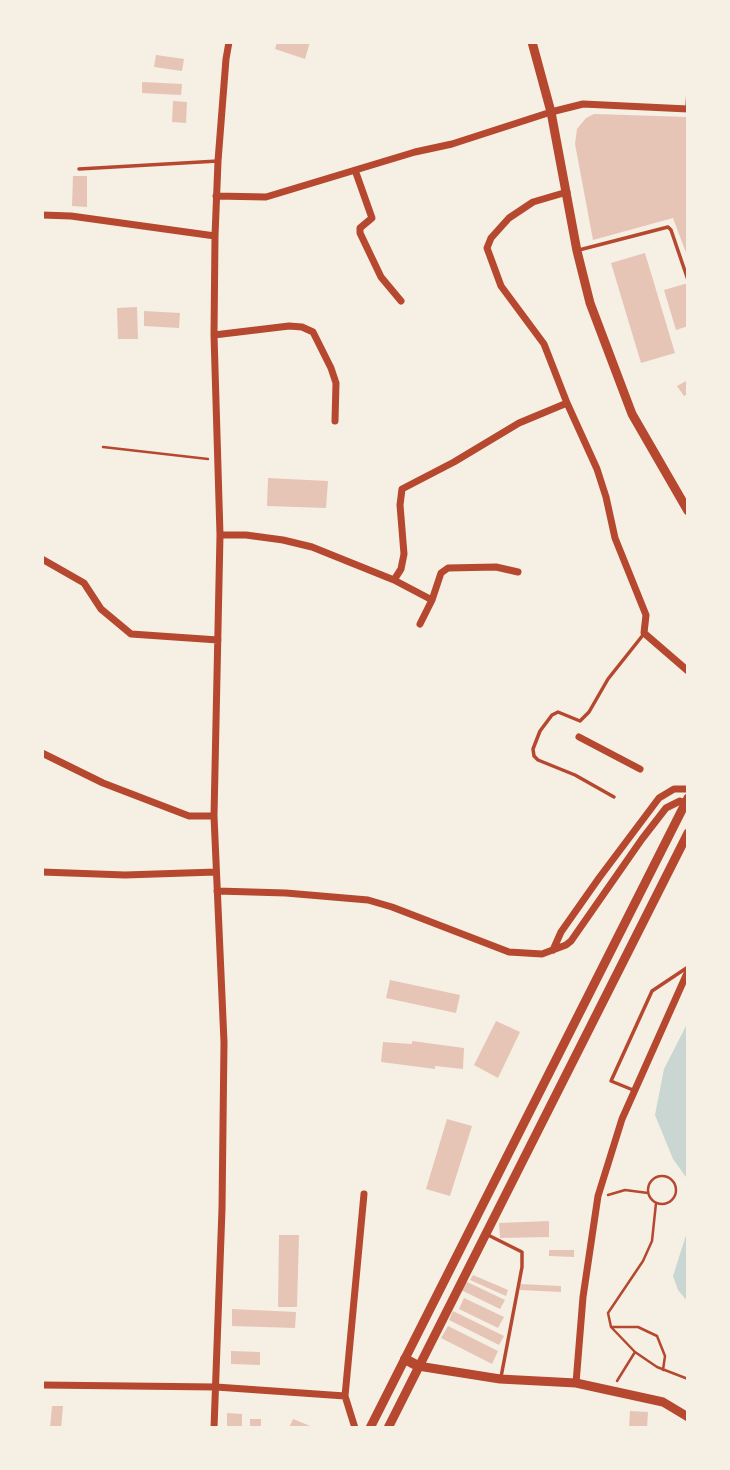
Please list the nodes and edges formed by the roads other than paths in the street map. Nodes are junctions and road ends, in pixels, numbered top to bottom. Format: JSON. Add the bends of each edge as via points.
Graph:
{"nodes":[{"id":1,"x":229,"y":42,"type":"edge"},
{"id":2,"x":532,"y":42,"type":"edge"},
{"id":3,"x":688,"y":92,"type":"edge"},
{"id":4,"x":688,"y":109,"type":"edge"},
{"id":5,"x":551,"y":112,"type":"junction"},
{"id":6,"x":218,"y":161,"type":"junction"},
{"id":7,"x":79,"y":169,"type":"dead end"},
{"id":8,"x":355,"y":170,"type":"junction"},
{"id":9,"x":567,"y":192,"type":"junction"},
{"id":10,"x":216,"y":196,"type":"junction"},
{"id":11,"x":42,"y":215,"type":"edge"},
{"id":12,"x":215,"y":236,"type":"junction"},
{"id":13,"x":577,"y":251,"type":"junction"},
{"id":14,"x":687,"y":268,"type":"edge"},
{"id":15,"x":688,"y":280,"type":"edge"},
{"id":16,"x":401,"y":301,"type":"dead end"},
{"id":17,"x":214,"y":335,"type":"junction"},
{"id":18,"x":567,"y":404,"type":"junction"},
{"id":19,"x":335,"y":421,"type":"dead end"},
{"id":20,"x":688,"y":511,"type":"edge"},
{"id":21,"x":220,"y":536,"type":"junction"},
{"id":22,"x":42,"y":559,"type":"edge"},
{"id":23,"x":518,"y":572,"type":"dead end"},
{"id":24,"x":394,"y":580,"type":"junction"},
{"id":25,"x":432,"y":600,"type":"junction"},
{"id":26,"x":420,"y":624,"type":"dead end"},
{"id":27,"x":645,"y":633,"type":"junction"},
{"id":28,"x":218,"y":640,"type":"junction"},
{"id":29,"x":688,"y":671,"type":"edge"},
{"id":30,"x":579,"y":737,"type":"dead end"},
{"id":31,"x":42,"y":753,"type":"edge"},
{"id":32,"x":640,"y":769,"type":"dead end"},
{"id":33,"x":688,"y":789,"type":"edge"},
{"id":34,"x":614,"y":797,"type":"dead end"},
{"id":35,"x":687,"y":801,"type":"edge"},
{"id":36,"x":214,"y":816,"type":"junction"},
{"id":37,"x":688,"y":833,"type":"edge"},
{"id":38,"x":42,"y":872,"type":"edge"},
{"id":39,"x":216,"y":872,"type":"junction"},
{"id":40,"x":217,"y":891,"type":"junction"},
{"id":41,"x":553,"y":950,"type":"junction"},
{"id":42,"x":688,"y":969,"type":"edge"},
{"id":43,"x":635,"y":1091,"type":"junction"},
{"id":44,"x":364,"y":1194,"type":"dead end"},
{"id":45,"x":485,"y":1233,"type":"junction"},
{"id":46,"x":405,"y":1359,"type":"junction"},
{"id":47,"x":418,"y":1366,"type":"junction"},
{"id":48,"x":500,"y":1379,"type":"junction"},
{"id":49,"x":576,"y":1383,"type":"junction"},
{"id":50,"x":42,"y":1385,"type":"edge"},
{"id":51,"x":216,"y":1387,"type":"junction"},
{"id":52,"x":345,"y":1396,"type":"junction"},
{"id":53,"x":688,"y":1417,"type":"edge"},
{"id":54,"x":214,"y":1428,"type":"edge"},
{"id":55,"x":355,"y":1428,"type":"edge"},
{"id":56,"x":370,"y":1428,"type":"edge"},
{"id":57,"x":388,"y":1428,"type":"edge"}],
"edges":[{"from":1,"to":6,"type":"street"},
{"from":2,"to":5,"type":"street"},
{"from":3,"to":4,"type":"lane"},
{"from":4,"to":5,"type":"street","via":[[583,104]]},
{"from":5,"to":8,"type":"street"},
{"from":5,"to":9,"type":"street"},
{"from":6,"to":7,"type":"lane"},
{"from":6,"to":10,"type":"street"},
{"from":8,"to":10,"type":"street","via":[[266,197]]},
{"from":8,"to":16,"type":"street","via":[[372,218],[360,233],[381,277]]},
{"from":9,"to":13,"type":"street"},
{"from":9,"to":18,"type":"street","via":[[533,202],[509,218],[487,248],[501,286],[544,344]]},
{"from":10,"to":12,"type":"street"},
{"from":11,"to":12,"type":"street"},
{"from":12,"to":17,"type":"street"},
{"from":13,"to":14,"type":"lane","via":[[665,227],[671,230]]},
{"from":13,"to":20,"type":"street","via":[[590,303],[632,414]]},
{"from":14,"to":15,"type":"lane"},
{"from":17,"to":19,"type":"street","via":[[289,326],[313,332],[336,383]]},
{"from":17,"to":21,"type":"street"},
{"from":18,"to":24,"type":"street","via":[[519,423],[402,489],[404,554]]},
{"from":18,"to":27,"type":"street","via":[[597,469],[615,538],[646,615]]},
{"from":21,"to":24,"type":"street","via":[[246,535],[313,547]]},
{"from":21,"to":28,"type":"street"},
{"from":22,"to":28,"type":"street","via":[[83,583],[101,609],[131,634]]},
{"from":23,"to":25,"type":"street","via":[[496,567],[447,568]]},
{"from":24,"to":25,"type":"street"},
{"from":25,"to":26,"type":"street"},
{"from":27,"to":29,"type":"street"},
{"from":27,"to":34,"type":"lane","via":[[608,680],[590,712],[579,721],[558,712],[552,715],[533,749],[538,760]]},
{"from":28,"to":36,"type":"street"},
{"from":30,"to":32,"type":"street"},
{"from":31,"to":36,"type":"street","via":[[103,783],[189,816]]},
{"from":33,"to":41,"type":"street","via":[[674,789],[659,798],[561,932]]},
{"from":35,"to":41,"type":"street","via":[[666,808],[570,941]]},
{"from":35,"to":46,"type":"street"},
{"from":36,"to":39,"type":"street"},
{"from":37,"to":45,"type":"street"},
{"from":38,"to":39,"type":"street"},
{"from":39,"to":40,"type":"street"},
{"from":40,"to":41,"type":"street","via":[[368,901],[509,952]]},
{"from":40,"to":51,"type":"street","via":[[224,1056]]},
{"from":42,"to":43,"type":"street"},
{"from":42,"to":43,"type":"lane","via":[[652,991],[611,1082]]},
{"from":43,"to":49,"type":"street","via":[[598,1196]]},
{"from":44,"to":52,"type":"street"},
{"from":45,"to":47,"type":"street"},
{"from":45,"to":48,"type":"lane","via":[[522,1252]]},
{"from":46,"to":47,"type":"main road"},
{"from":46,"to":56,"type":"street"},
{"from":47,"to":48,"type":"street"},
{"from":47,"to":57,"type":"street"},
{"from":48,"to":49,"type":"street"},
{"from":49,"to":53,"type":"street","via":[[663,1402]]},
{"from":50,"to":51,"type":"street"},
{"from":51,"to":52,"type":"street"},
{"from":51,"to":54,"type":"street"},
{"from":52,"to":55,"type":"street"}]}
